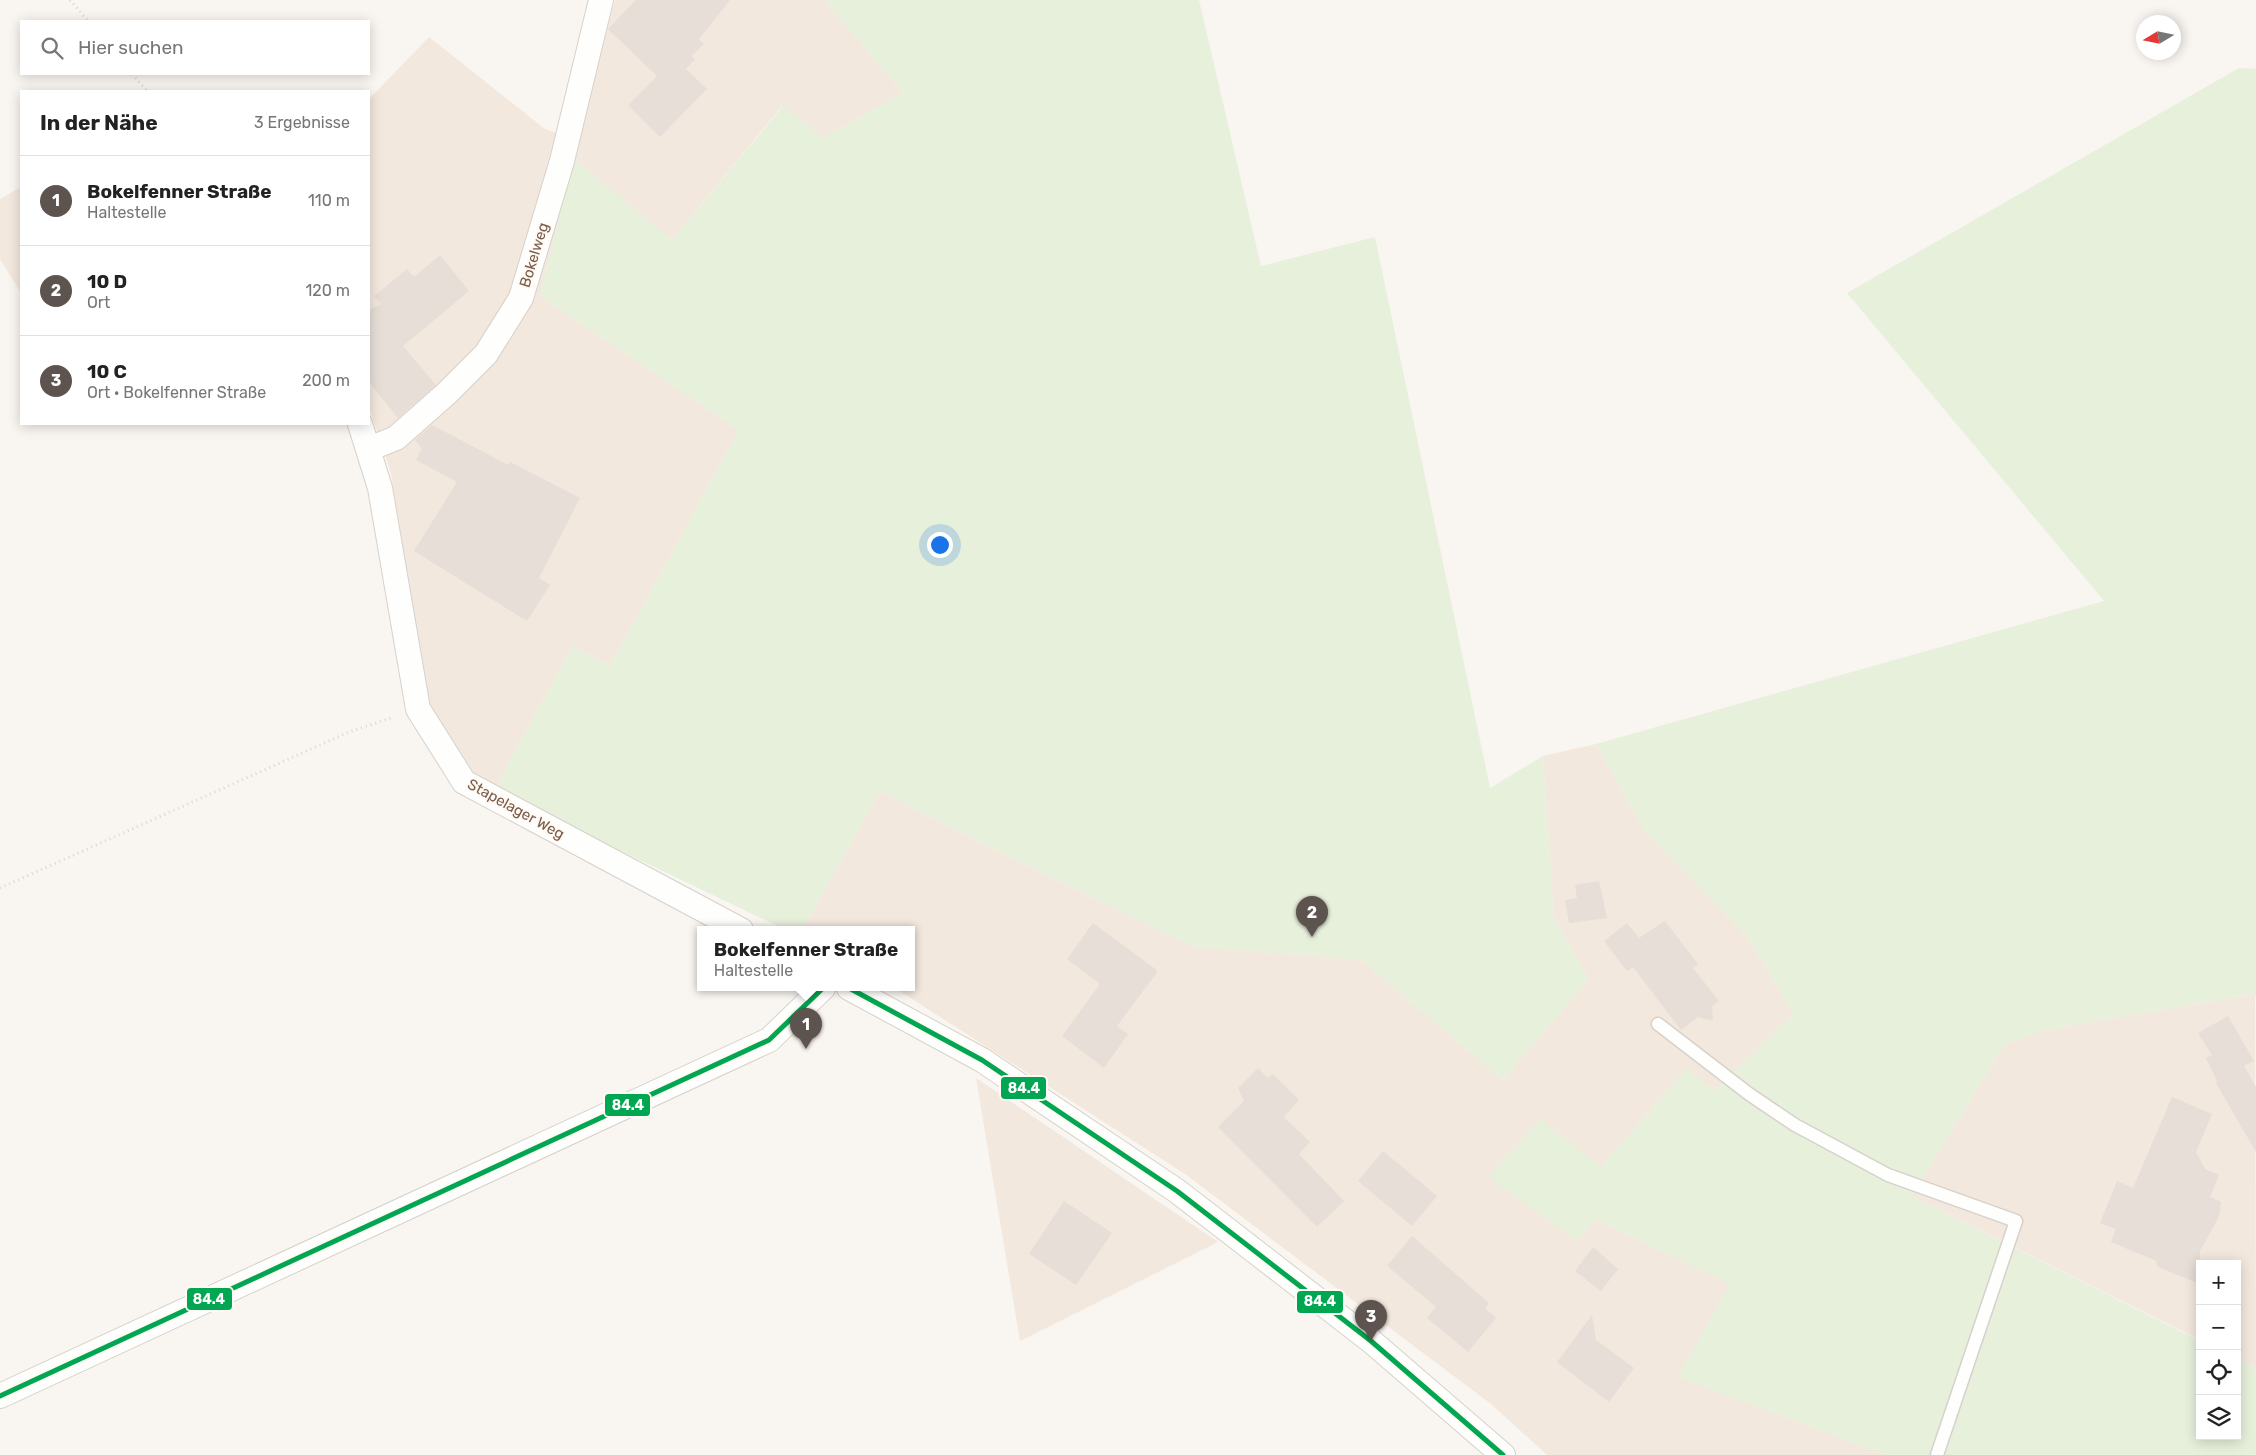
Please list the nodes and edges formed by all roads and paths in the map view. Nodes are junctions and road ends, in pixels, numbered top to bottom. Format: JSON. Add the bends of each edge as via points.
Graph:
{"nodes":[{"id":1,"x":70,"y":0,"type":"edge"},
{"id":2,"x":601,"y":0,"type":"edge"},
{"id":3,"x":87,"y":20,"type":"edge"},
{"id":4,"x":133,"y":75,"type":"edge"},
{"id":5,"x":146,"y":90,"type":"edge"},
{"id":6,"x":360,"y":425,"type":"edge"},
{"id":7,"x":368,"y":449,"type":"junction"},
{"id":8,"x":418,"y":709,"type":"junction"},
{"id":9,"x":0,"y":888,"type":"edge"},
{"id":10,"x":734,"y":926,"type":"edge"},
{"id":11,"x":820,"y":991,"type":"edge"},
{"id":12,"x":855,"y":991,"type":"edge"},
{"id":13,"x":1658,"y":1024,"type":"dead end"},
{"id":14,"x":0,"y":1396,"type":"edge"},
{"id":15,"x":1503,"y":1455,"type":"edge"},
{"id":16,"x":1937,"y":1455,"type":"edge"}],
"edges":[{"from":1,"to":3,"type":"path"},
{"from":2,"to":7,"type":"street","name":"Bokelweg","via":[[562,161],[522,298],[486,354],[446,394],[396,438]]},
{"from":4,"to":5,"type":"path"},
{"from":6,"to":7,"type":"street","name":"Stapelager Weg"},
{"from":7,"to":8,"type":"street","name":"Stapelager Weg","via":[[380,488]]},
{"from":8,"to":9,"type":"path","via":[[349,732]]},
{"from":8,"to":10,"type":"street","name":"Stapelager Weg","via":[[464,782]]},
{"from":11,"to":14,"type":"street","via":[[769,1040]]},
{"from":12,"to":15,"type":"street","via":[[982,1060],[1177,1191],[1371,1341]]},
{"from":13,"to":16,"type":"lane","via":[[1795,1125],[1888,1175],[2016,1221]]}]}
